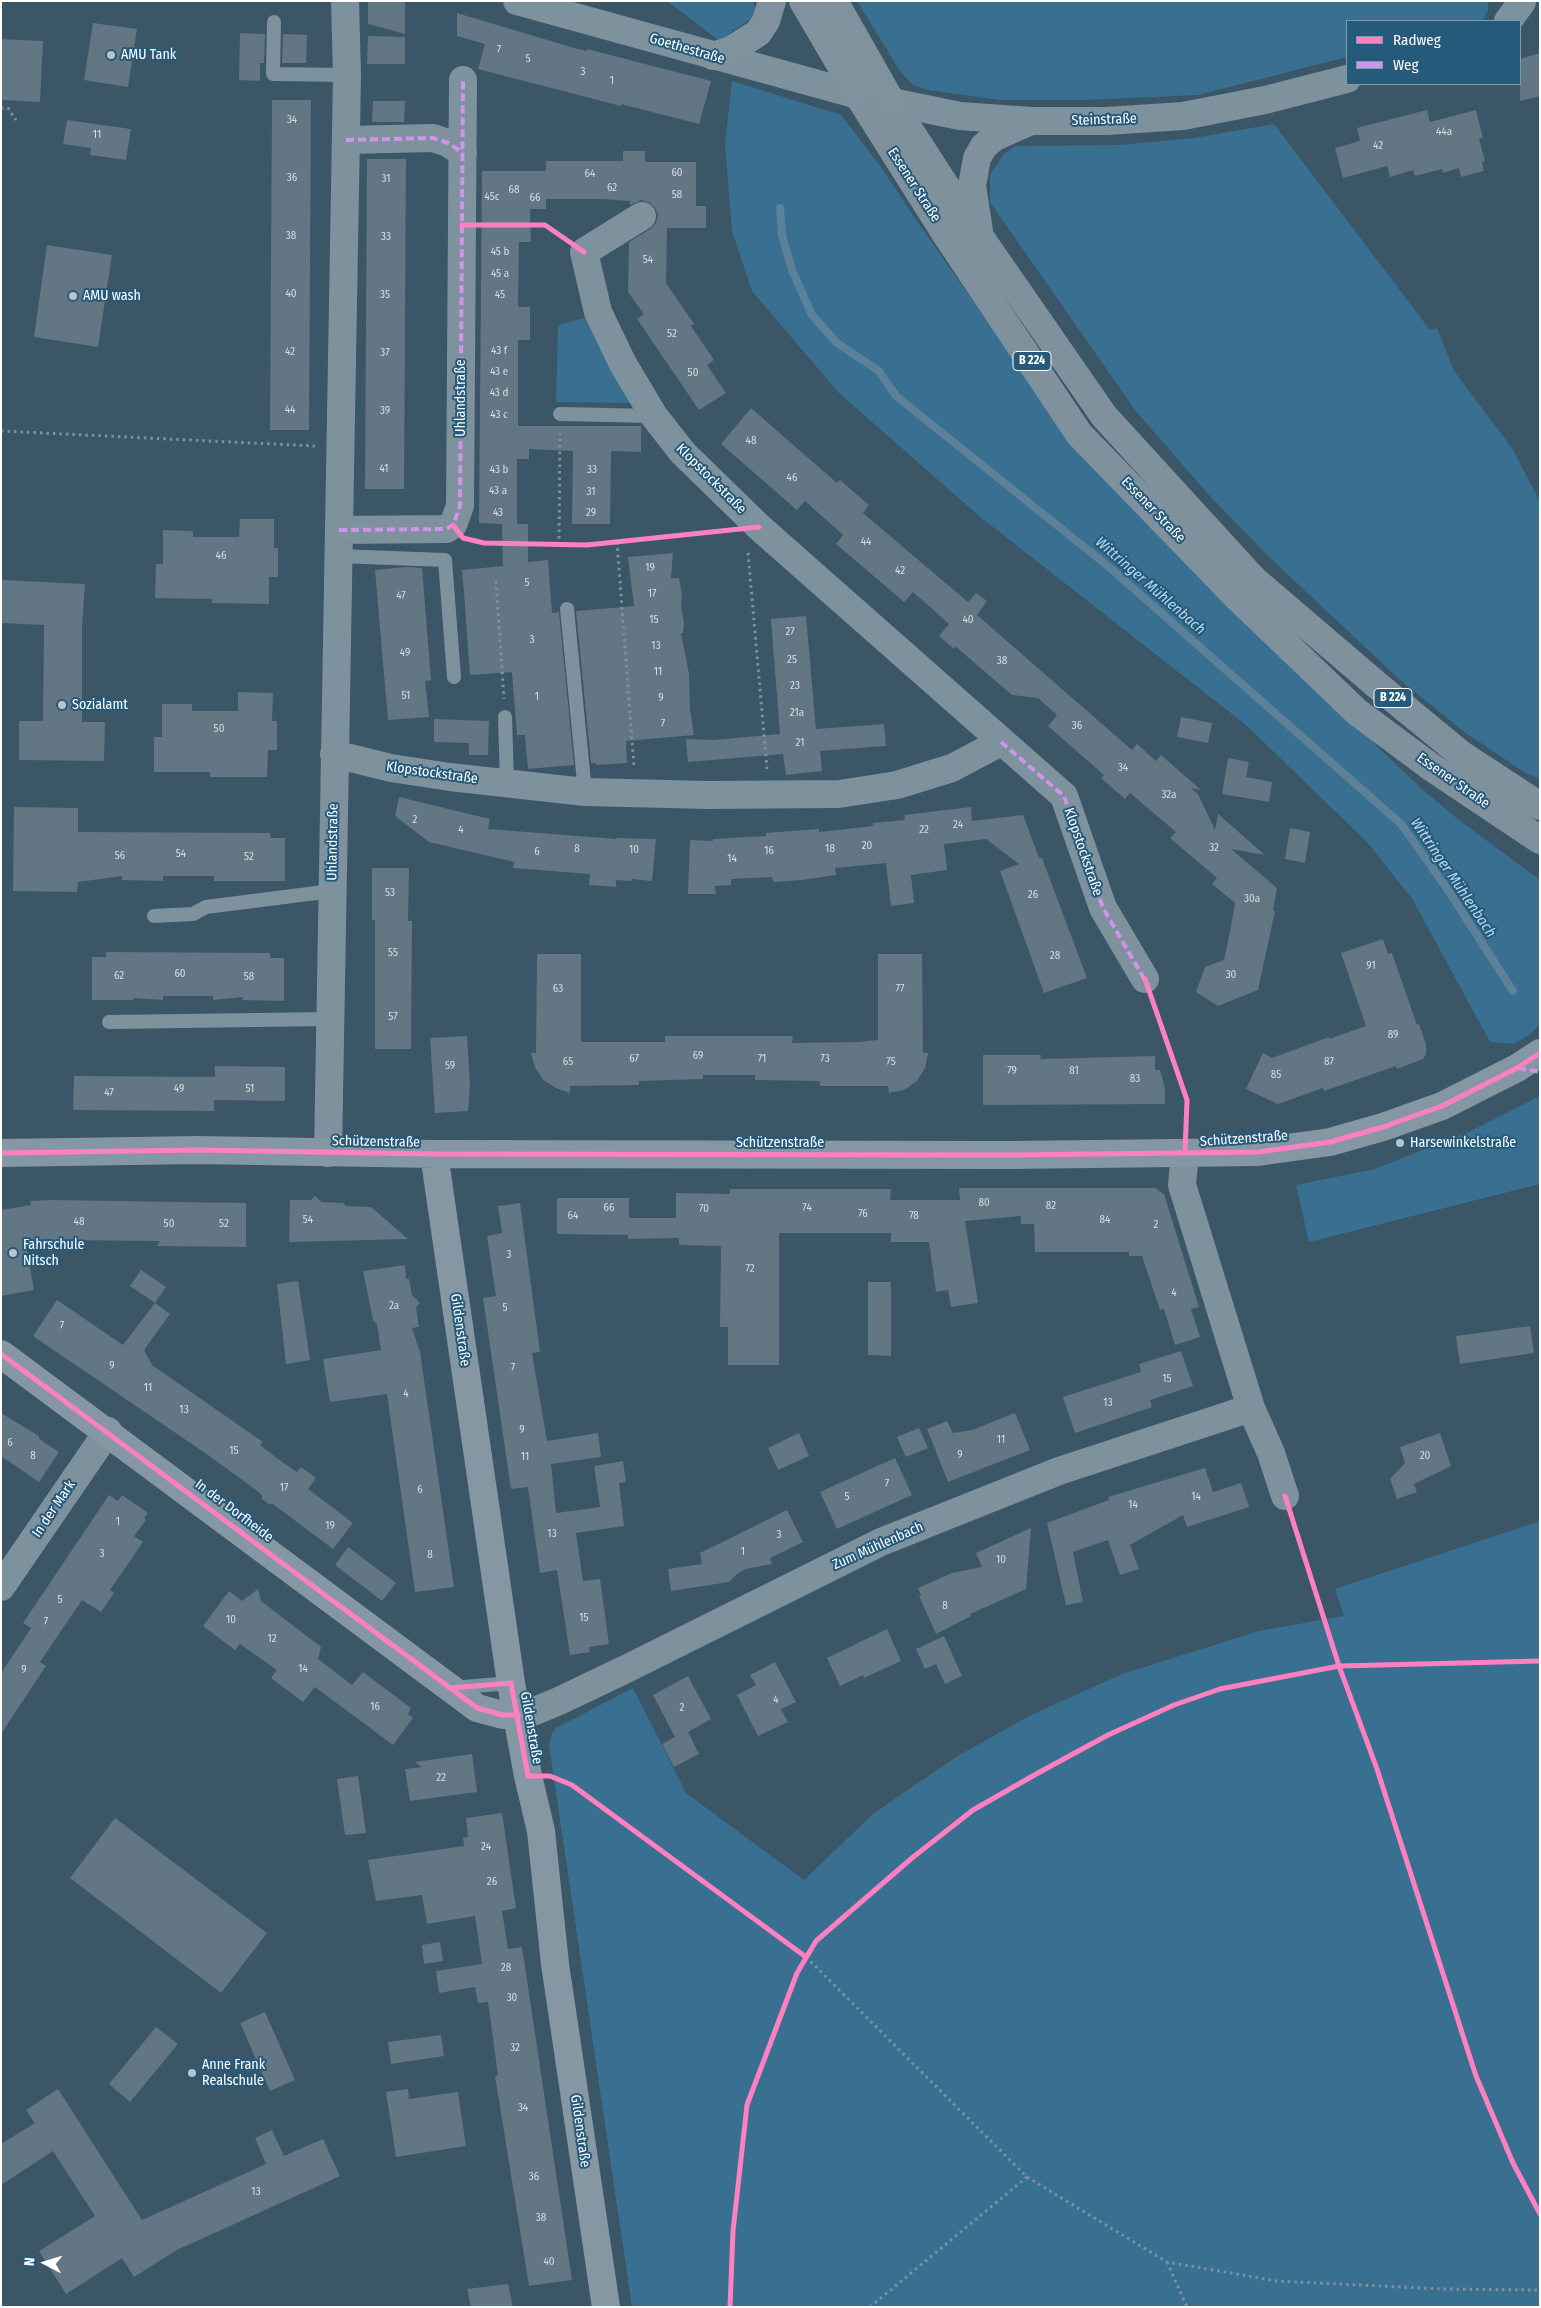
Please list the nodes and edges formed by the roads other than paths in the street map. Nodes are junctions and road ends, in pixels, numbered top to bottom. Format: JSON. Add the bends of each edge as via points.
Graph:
{"nodes":[{"id":1,"x":344,"y":1,"type":"edge"},
{"id":2,"x":516,"y":1,"type":"edge"},
{"id":3,"x":772,"y":1,"type":"edge"},
{"id":4,"x":803,"y":1,"type":"edge"},
{"id":5,"x":834,"y":1,"type":"edge"},
{"id":6,"x":1522,"y":2,"type":"edge"},
{"id":7,"x":1540,"y":10,"type":"edge"},
{"id":8,"x":1509,"y":20,"type":"edge"},
{"id":9,"x":274,"y":22,"type":"dead end"},
{"id":10,"x":713,"y":56,"type":"junction"},
{"id":11,"x":348,"y":75,"type":"junction"},
{"id":12,"x":1346,"y":79,"type":"edge"},
{"id":13,"x":463,"y":80,"type":"dead end"},
{"id":14,"x":858,"y":95,"type":"junction"},
{"id":15,"x":892,"y":102,"type":"junction"},
{"id":16,"x":1031,"y":121,"type":"junction"},
{"id":17,"x":346,"y":140,"type":"junction"},
{"id":18,"x":463,"y":153,"type":"junction"},
{"id":19,"x":642,"y":216,"type":"dead end"},
{"id":20,"x":980,"y":237,"type":"junction"},
{"id":21,"x":560,"y":414,"type":"road end"},
{"id":22,"x":654,"y":416,"type":"junction"},
{"id":23,"x":338,"y":543,"type":"junction"},
{"id":24,"x":567,"y":609,"type":"dead end"},
{"id":25,"x":454,"y":677,"type":"dead end"},
{"id":26,"x":505,"y":717,"type":"road end"},
{"id":27,"x":1001,"y":742,"type":"junction"},
{"id":28,"x":334,"y":754,"type":"junction"},
{"id":29,"x":507,"y":783,"type":"junction"},
{"id":30,"x":585,"y":792,"type":"junction"},
{"id":31,"x":1540,"y":806,"type":"edge"},
{"id":32,"x":1540,"y":840,"type":"edge"},
{"id":33,"x":332,"y":891,"type":"junction"},
{"id":34,"x":154,"y":916,"type":"dead end"},
{"id":35,"x":1145,"y":979,"type":"dead end"},
{"id":36,"x":330,"y":1019,"type":"junction"},
{"id":37,"x":110,"y":1022,"type":"dead end"},
{"id":38,"x":1540,"y":1053,"type":"edge"},
{"id":39,"x":1,"y":1153,"type":"edge"},
{"id":40,"x":328,"y":1153,"type":"junction"},
{"id":41,"x":1186,"y":1153,"type":"junction"},
{"id":42,"x":434,"y":1154,"type":"junction"},
{"id":43,"x":1,"y":1354,"type":"edge"},
{"id":44,"x":1251,"y":1408,"type":"junction"},
{"id":45,"x":108,"y":1432,"type":"junction"},
{"id":46,"x":1286,"y":1496,"type":"dead end"},
{"id":47,"x":1,"y":1587,"type":"edge"},
{"id":48,"x":511,"y":1683,"type":"junction"},
{"id":49,"x":451,"y":1688,"type":"junction"},
{"id":50,"x":518,"y":1715,"type":"junction"},
{"id":51,"x":606,"y":2307,"type":"edge"}],
"edges":[{"from":1,"to":11,"type":"street","name":"Uhlandstraße"},
{"from":2,"to":10,"type":"street","name":"Goethestraße"},
{"from":3,"to":10,"type":"highway","via":[[766,21],[758,33],[731,50]]},
{"from":4,"to":14,"type":"highway","number":"B 224"},
{"from":5,"to":15,"type":"highway","number":"B 224"},
{"from":6,"to":7,"type":"street"},
{"from":6,"to":8,"type":"street"},
{"from":9,"to":11,"type":"lane","via":[[274,74]]},
{"from":10,"to":14,"type":"street","name":"Goethestraße"},
{"from":11,"to":17,"type":"street","name":"Uhlandstraße"},
{"from":12,"to":16,"type":"street","name":"Steinstraße","via":[[1183,116]]},
{"from":13,"to":18,"type":"street","name":"Uhlandstraße"},
{"from":14,"to":15,"type":"street","name":"Steinstraße"},
{"from":14,"to":32,"type":"main road","name":"Essener Straße","number":"B 224","via":[[1079,434],[1239,599],[1356,712]]},
{"from":15,"to":16,"type":"street","name":"Steinstraße","via":[[960,116]]},
{"from":15,"to":20,"type":"main road","number":"B 224"},
{"from":16,"to":20,"type":"main road","via":[[996,137],[984,146],[977,158],[972,186]]},
{"from":17,"to":18,"type":"street","via":[[433,138]]},
{"from":17,"to":23,"type":"street","name":"Uhlandstraße"},
{"from":18,"to":23,"type":"street","name":"Uhlandstraße","via":[[458,516],[446,530]]},
{"from":19,"to":22,"type":"street","name":"Klopstockstraße","via":[[584,252],[598,312],[623,364]]},
{"from":20,"to":31,"type":"main road","name":"Essener Straße","number":"B 224","via":[[1104,416],[1254,580],[1462,755]]},
{"from":21,"to":22,"type":"lane"},
{"from":22,"to":27,"type":"street","name":"Klopstockstraße","via":[[683,453],[759,527]]},
{"from":23,"to":25,"type":"lane","via":[[445,560]]},
{"from":23,"to":28,"type":"street","name":"Uhlandstraße"},
{"from":24,"to":30,"type":"lane"},
{"from":26,"to":29,"type":"lane"},
{"from":27,"to":30,"type":"street","name":"Klopstockstraße","via":[[952,768],[897,785],[840,794]]},
{"from":27,"to":35,"type":"street","name":"Klopstockstraße","via":[[1064,796],[1103,908]]},
{"from":28,"to":29,"type":"street","name":"Klopstockstraße","via":[[391,768]]},
{"from":28,"to":33,"type":"street","name":"Uhlandstraße"},
{"from":29,"to":30,"type":"street","name":"Klopstockstraße"},
{"from":33,"to":34,"type":"lane","via":[[206,907],[193,914]]},
{"from":33,"to":36,"type":"street","name":"Uhlandstraße"},
{"from":36,"to":37,"type":"lane"},
{"from":36,"to":40,"type":"street","name":"Uhlandstraße"},
{"from":38,"to":41,"type":"street","name":"Schützenstraße","via":[[1442,1106],[1330,1142],[1258,1152]]},
{"from":39,"to":40,"type":"street","name":"Schützenstraße","via":[[198,1150]]},
{"from":40,"to":42,"type":"street","name":"Schützenstraße"},
{"from":41,"to":42,"type":"street","name":"Schützenstraße"},
{"from":41,"to":44,"type":"street","via":[[1182,1185]]},
{"from":42,"to":48,"type":"street","name":"Gildenstraße"},
{"from":43,"to":45,"type":"street","name":"In der Dorfheide"},
{"from":44,"to":46,"type":"street"},
{"from":44,"to":50,"type":"street","name":"Zum Mühlenbach","via":[[1059,1471],[881,1542],[626,1670],[559,1701]]},
{"from":45,"to":47,"type":"street","name":"In der Mark"},
{"from":45,"to":49,"type":"street","name":"In der Dorfheide"},
{"from":48,"to":49,"type":"lane"},
{"from":48,"to":50,"type":"street","name":"Gildenstraße"},
{"from":49,"to":50,"type":"street","name":"In der Dorfheide","via":[[477,1708],[503,1715]]},
{"from":50,"to":51,"type":"street","name":"Gildenstraße","via":[[541,1832],[555,1964]]}]}
